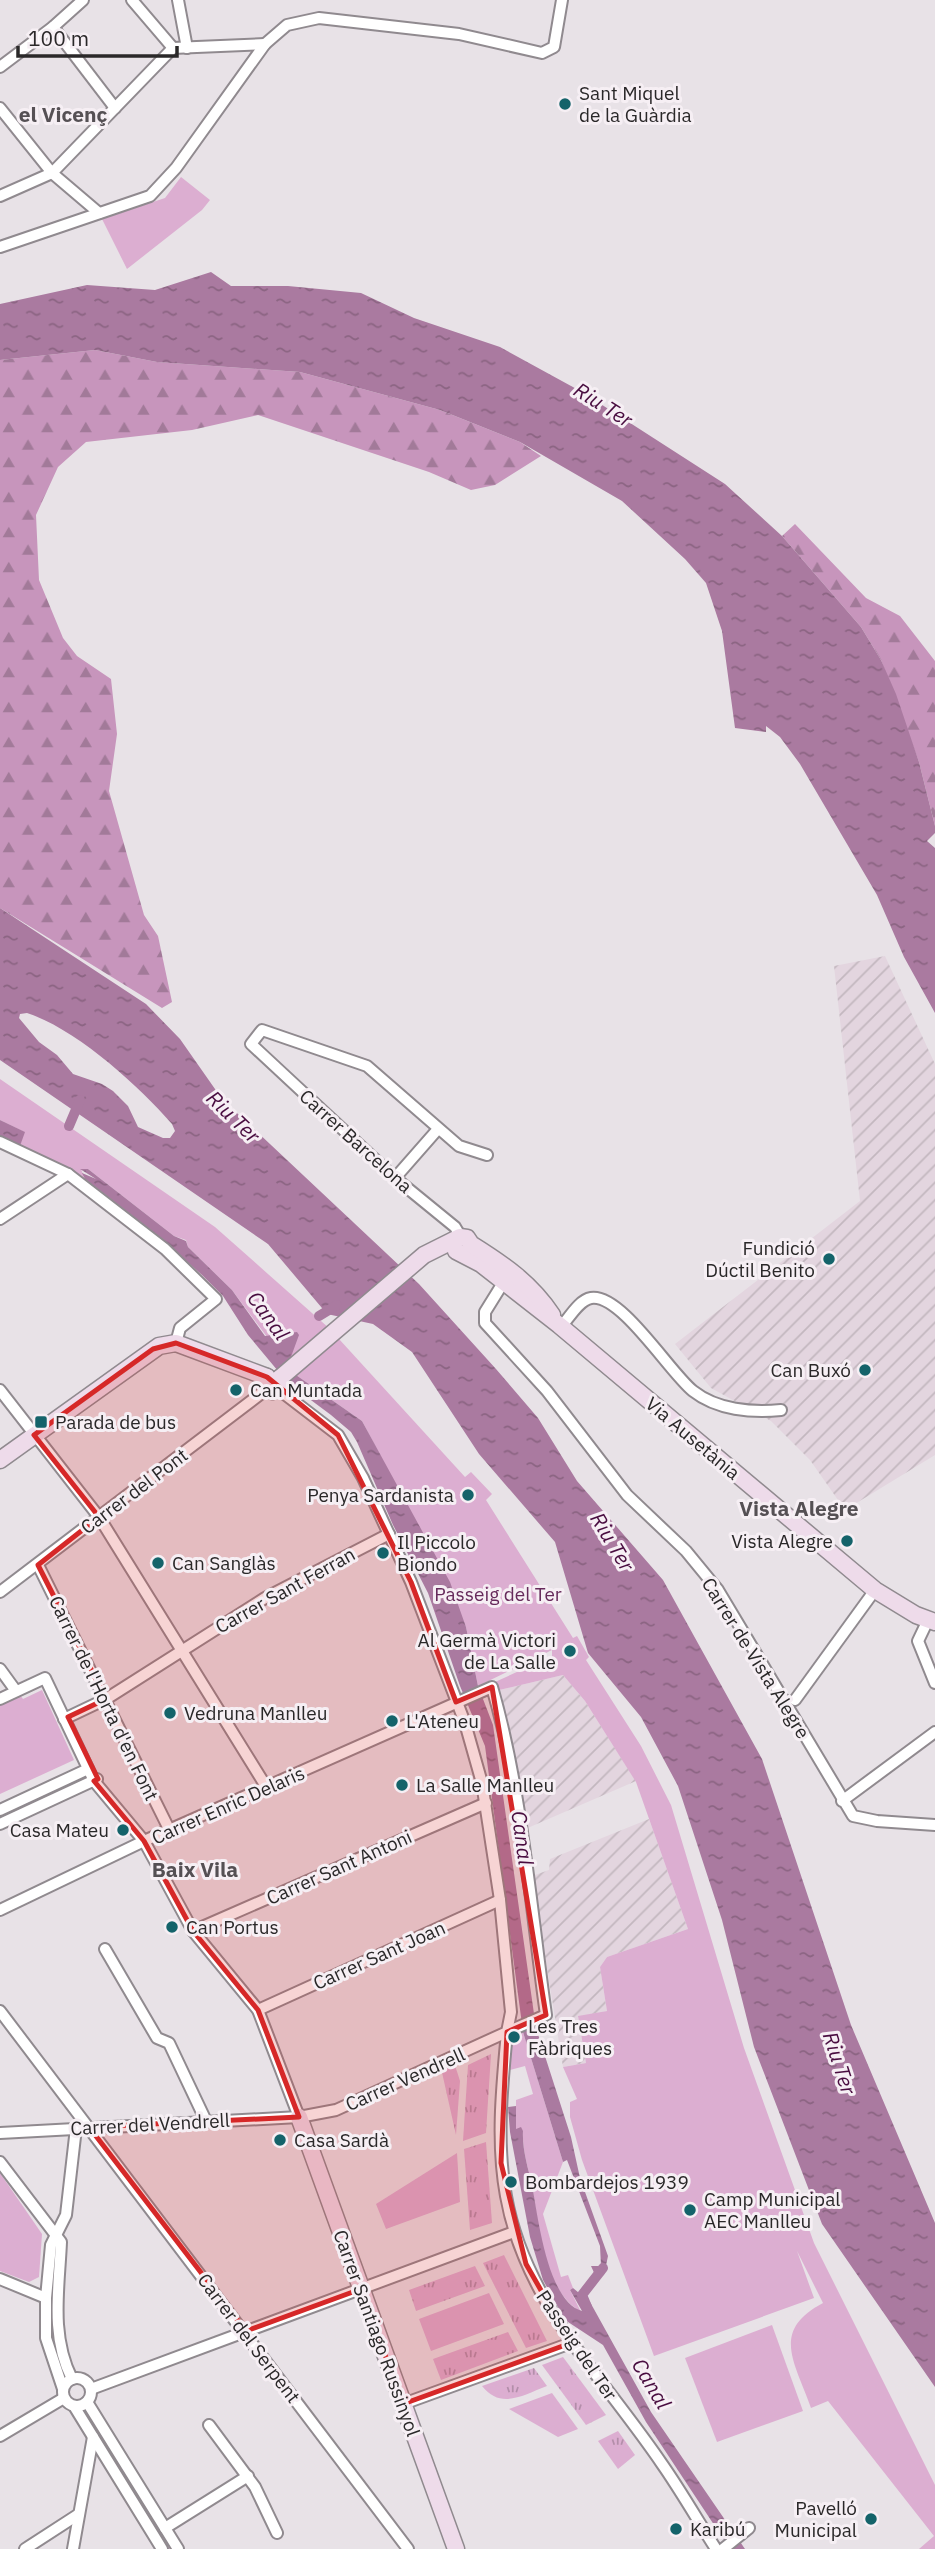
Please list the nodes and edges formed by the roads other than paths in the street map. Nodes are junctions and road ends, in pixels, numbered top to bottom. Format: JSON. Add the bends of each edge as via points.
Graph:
{"nodes":[{"id":1,"x":83,"y":0,"type":"edge"},
{"id":2,"x":132,"y":0,"type":"edge"},
{"id":3,"x":178,"y":0,"type":"edge"},
{"id":4,"x":562,"y":0,"type":"edge"},
{"id":5,"x":53,"y":27,"type":"junction"},
{"id":6,"x":265,"y":44,"type":"junction"},
{"id":7,"x":173,"y":48,"type":"junction"},
{"id":8,"x":187,"y":48,"type":"junction"},
{"id":9,"x":0,"y":67,"type":"edge"},
{"id":10,"x":0,"y":108,"type":"edge"},
{"id":11,"x":115,"y":108,"type":"junction"},
{"id":12,"x":52,"y":173,"type":"junction"},
{"id":13,"x":0,"y":196,"type":"edge"},
{"id":14,"x":99,"y":213,"type":"junction"},
{"id":15,"x":0,"y":247,"type":"edge"},
{"id":16,"x":438,"y":1129,"type":"junction"},
{"id":17,"x":0,"y":1142,"type":"edge"},
{"id":18,"x":487,"y":1155,"type":"dead end"},
{"id":19,"x":68,"y":1174,"type":"junction"},
{"id":20,"x":395,"y":1178,"type":"junction"},
{"id":21,"x":0,"y":1219,"type":"edge"},
{"id":22,"x":461,"y":1246,"type":"junction"},
{"id":23,"x":503,"y":1283,"type":"junction"},
{"id":24,"x":560,"y":1326,"type":"junction"},
{"id":25,"x":176,"y":1343,"type":"junction"},
{"id":26,"x":275,"y":1382,"type":"junction"},
{"id":27,"x":0,"y":1390,"type":"edge"},
{"id":28,"x":781,"y":1410,"type":"dead end"},
{"id":29,"x":34,"y":1435,"type":"junction"},
{"id":30,"x":0,"y":1460,"type":"edge"},
{"id":31,"x":99,"y":1517,"type":"junction"},
{"id":32,"x":389,"y":1534,"type":"junction"},
{"id":33,"x":38,"y":1565,"type":"junction"},
{"id":34,"x":874,"y":1590,"type":"junction"},
{"id":35,"x":0,"y":1592,"type":"edge"},
{"id":36,"x":932,"y":1621,"type":"edge"},
{"id":37,"x":182,"y":1648,"type":"junction"},
{"id":38,"x":0,"y":1669,"type":"edge"},
{"id":39,"x":935,"y":1683,"type":"edge"},
{"id":40,"x":15,"y":1689,"type":"junction"},
{"id":41,"x":0,"y":1696,"type":"edge"},
{"id":42,"x":106,"y":1699,"type":"junction"},
{"id":43,"x":462,"y":1700,"type":"junction"},
{"id":44,"x":794,"y":1700,"type":"dead end"},
{"id":45,"x":66,"y":1718,"type":"junction"},
{"id":46,"x":935,"y":1732,"type":"edge"},
{"id":47,"x":88,"y":1769,"type":"junction"},
{"id":48,"x":94,"y":1781,"type":"junction"},
{"id":49,"x":267,"y":1788,"type":"junction"},
{"id":50,"x":842,"y":1801,"type":"junction"},
{"id":51,"x":486,"y":1803,"type":"junction"},
{"id":52,"x":0,"y":1810,"type":"edge"},
{"id":53,"x":0,"y":1824,"type":"edge"},
{"id":54,"x":935,"y":1825,"type":"edge"},
{"id":55,"x":170,"y":1831,"type":"junction"},
{"id":56,"x":144,"y":1842,"type":"junction"},
{"id":57,"x":500,"y":1900,"type":"junction"},
{"id":58,"x":0,"y":1910,"type":"edge"},
{"id":59,"x":193,"y":1931,"type":"junction"},
{"id":60,"x":105,"y":1949,"type":"dead end"},
{"id":61,"x":258,"y":2010,"type":"junction"},
{"id":62,"x":0,"y":2011,"type":"edge"},
{"id":63,"x":507,"y":2032,"type":"junction"},
{"id":64,"x":299,"y":2117,"type":"junction"},
{"id":65,"x":206,"y":2121,"type":"junction"},
{"id":66,"x":89,"y":2127,"type":"junction"},
{"id":67,"x":76,"y":2128,"type":"junction"},
{"id":68,"x":0,"y":2133,"type":"edge"},
{"id":69,"x":1,"y":2161,"type":"edge"},
{"id":70,"x":514,"y":2232,"type":"junction"},
{"id":71,"x":57,"y":2236,"type":"junction"},
{"id":72,"x":0,"y":2279,"type":"edge"},
{"id":73,"x":361,"y":2289,"type":"junction"},
{"id":74,"x":46,"y":2298,"type":"junction"},
{"id":75,"x":246,"y":2331,"type":"junction"},
{"id":76,"x":572,"y":2343,"type":"junction"},
{"id":77,"x":72,"y":2379,"type":"junction"},
{"id":78,"x":91,"y":2389,"type":"junction"},
{"id":79,"x":64,"y":2393,"type":"junction"},
{"id":80,"x":87,"y":2402,"type":"junction"},
{"id":81,"x":403,"y":2404,"type":"junction"},
{"id":82,"x":75,"y":2406,"type":"junction"},
{"id":83,"x":209,"y":2426,"type":"dead end"},
{"id":84,"x":0,"y":2436,"type":"edge"},
{"id":85,"x":93,"y":2437,"type":"junction"},
{"id":86,"x":248,"y":2476,"type":"junction"},
{"id":87,"x":79,"y":2514,"type":"junction"},
{"id":88,"x":165,"y":2528,"type":"junction"},
{"id":89,"x":749,"y":2528,"type":"dead end"},
{"id":90,"x":277,"y":2533,"type":"dead end"},
{"id":91,"x":725,"y":2547,"type":"edge"},
{"id":92,"x":25,"y":2549,"type":"edge"},
{"id":93,"x":73,"y":2549,"type":"edge"},
{"id":94,"x":162,"y":2549,"type":"edge"},
{"id":95,"x":178,"y":2549,"type":"edge"},
{"id":96,"x":408,"y":2549,"type":"edge"},
{"id":97,"x":456,"y":2549,"type":"edge"},
{"id":98,"x":716,"y":2549,"type":"edge"}],
"edges":[{"from":1,"to":5,"type":"street"},
{"from":2,"to":7,"type":"street"},
{"from":3,"to":8,"type":"street"},
{"from":4,"to":6,"type":"street","via":[[558,38],[554,47],[542,53],[459,34],[319,18],[288,24]]},
{"from":5,"to":9,"type":"street"},
{"from":5,"to":11,"type":"street"},
{"from":6,"to":8,"type":"street"},
{"from":6,"to":14,"type":"street","via":[[176,168],[149,195]]},
{"from":7,"to":8,"type":"street"},
{"from":7,"to":11,"type":"street"},
{"from":10,"to":12,"type":"street"},
{"from":11,"to":12,"type":"street"},
{"from":12,"to":13,"type":"street"},
{"from":12,"to":14,"type":"street"},
{"from":14,"to":15,"type":"street"},
{"from":16,"to":18,"type":"street","via":[[459,1146]]},
{"from":16,"to":20,"type":"street"},
{"from":16,"to":20,"type":"street","name":"Carrer Barcelona","via":[[367,1066],[262,1030],[251,1044]]},
{"from":17,"to":19,"type":"street"},
{"from":19,"to":21,"type":"street"},
{"from":19,"to":25,"type":"street","via":[[164,1249],[216,1299],[180,1328]]},
{"from":20,"to":22,"type":"street","name":"Carrer Barcelona","via":[[455,1227]]},
{"from":22,"to":23,"type":"street","name":"Via Ausetània"},
{"from":22,"to":24,"type":"street","name":"Via Ausetània","via":[[499,1260],[533,1290]]},
{"from":22,"to":26,"type":"street","via":[[424,1255]]},
{"from":23,"to":24,"type":"street","name":"Via Ausetània"},
{"from":23,"to":50,"type":"street","name":"Carrer de Vista Alegre","via":[[485,1312],[485,1323],[547,1391],[627,1495],[686,1551],[718,1590]]},
{"from":24,"to":28,"type":"street","via":[[583,1302],[594,1297],[604,1300],[627,1317],[694,1392],[731,1409]]},
{"from":24,"to":34,"type":"street","name":"Via Ausetània"},
{"from":25,"to":26,"type":"street"},
{"from":25,"to":29,"type":"street","via":[[153,1349]]},
{"from":26,"to":31,"type":"street","name":"Carrer del Pont"},
{"from":26,"to":32,"type":"street","name":"Passeig del Ter","via":[[338,1435]]},
{"from":27,"to":29,"type":"street"},
{"from":29,"to":30,"type":"street"},
{"from":29,"to":31,"type":"street"},
{"from":31,"to":33,"type":"street","name":"Carrer del Pont"},
{"from":31,"to":37,"type":"street"},
{"from":32,"to":37,"type":"street","name":"Carrer Sant Ferran","via":[[265,1598]]},
{"from":32,"to":43,"type":"street","name":"Passeig del Ter"},
{"from":33,"to":35,"type":"street","name":"Carrer del Pont"},
{"from":33,"to":42,"type":"street","name":"Carrer de l'Horta d'en Font"},
{"from":34,"to":36,"type":"street","name":"Via Ausetània"},
{"from":34,"to":44,"type":"street"},
{"from":36,"to":39,"type":"street","via":[[918,1641]]},
{"from":37,"to":42,"type":"street","name":"Carrer Sant Ferran"},
{"from":37,"to":49,"type":"street"},
{"from":38,"to":40,"type":"street"},
{"from":40,"to":41,"type":"street"},
{"from":40,"to":45,"type":"street","via":[[47,1672]]},
{"from":42,"to":45,"type":"street","name":"Carrer Sant Ferran"},
{"from":42,"to":55,"type":"street","name":"Carrer de l'Horta d'en Font"},
{"from":43,"to":49,"type":"street","name":"Carrer Enric Delaris"},
{"from":43,"to":51,"type":"street","name":"Passeig del Ter"},
{"from":43,"to":63,"type":"street","via":[[492,1687],[498,1707],[546,2015]]},
{"from":45,"to":47,"type":"street"},
{"from":45,"to":48,"type":"street","via":[[97,1779]]},
{"from":46,"to":50,"type":"street"},
{"from":47,"to":48,"type":"street"},
{"from":47,"to":52,"type":"street"},
{"from":48,"to":53,"type":"street"},
{"from":48,"to":56,"type":"street"},
{"from":49,"to":55,"type":"street","name":"Carrer Enric Delaris"},
{"from":50,"to":54,"type":"street","name":"Carrer de Vista Alegre","via":[[860,1819]]},
{"from":51,"to":57,"type":"street","name":"Passeig del Ter"},
{"from":51,"to":59,"type":"street","name":"Carrer Sant Antoni"},
{"from":55,"to":56,"type":"street","name":"Carrer Enric Delaris"},
{"from":56,"to":58,"type":"street","name":"Carrer Enric Delaris"},
{"from":56,"to":59,"type":"street"},
{"from":57,"to":61,"type":"street","name":"Carrer Sant Joan"},
{"from":57,"to":63,"type":"street","name":"Passeig del Ter","via":[[511,2012]]},
{"from":59,"to":61,"type":"street"},
{"from":60,"to":65,"type":"street","via":[[157,2038],[169,2043]]},
{"from":61,"to":64,"type":"street"},
{"from":62,"to":66,"type":"street","name":"Carrer del Serpent"},
{"from":63,"to":64,"type":"street","name":"Carrer Vendrell","via":[[336,2110]]},
{"from":63,"to":70,"type":"street","name":"Passeig del Ter","via":[[501,2162]]},
{"from":64,"to":65,"type":"street","name":"Carrer del Vendrell"},
{"from":64,"to":73,"type":"street","name":"Carrer Santiago Russinyol"},
{"from":65,"to":66,"type":"street","name":"Carrer del Vendrell"},
{"from":66,"to":67,"type":"street","name":"Carrer del Vendrell"},
{"from":66,"to":75,"type":"street","name":"Carrer del Serpent"},
{"from":67,"to":68,"type":"street","name":"Carrer del Vendrell"},
{"from":67,"to":71,"type":"street","via":[[66,2215]]},
{"from":69,"to":71,"type":"street"},
{"from":70,"to":73,"type":"street"},
{"from":70,"to":76,"type":"street","name":"Passeig del Ter","via":[[540,2294]]},
{"from":71,"to":74,"type":"street","via":[[51,2245]]},
{"from":71,"to":77,"type":"street","via":[[61,2242],[56,2330]]},
{"from":72,"to":74,"type":"street"},
{"from":73,"to":75,"type":"street"},
{"from":73,"to":81,"type":"street","name":"Carrer Santiago Russinyol"},
{"from":74,"to":79,"type":"street","via":[[46,2338]]},
{"from":75,"to":78,"type":"street"},
{"from":75,"to":96,"type":"street","name":"Carrer del Serpent"},
{"from":76,"to":81,"type":"street"},
{"from":76,"to":98,"type":"street","name":"Passeig del Ter","via":[[662,2463]]},
{"from":77,"to":78,"type":"street","via":[[82,2379]]},
{"from":77,"to":79,"type":"street"},
{"from":78,"to":80,"type":"street"},
{"from":79,"to":82,"type":"street"},
{"from":79,"to":84,"type":"street"},
{"from":80,"to":82,"type":"street"},
{"from":80,"to":88,"type":"street"},
{"from":81,"to":97,"type":"street","name":"Carrer Santiago Russinyol"},
{"from":82,"to":85,"type":"street"},
{"from":83,"to":86,"type":"street"},
{"from":85,"to":87,"type":"street"},
{"from":85,"to":94,"type":"street"},
{"from":86,"to":88,"type":"street"},
{"from":86,"to":90,"type":"street"},
{"from":87,"to":92,"type":"street"},
{"from":87,"to":93,"type":"street"},
{"from":88,"to":95,"type":"street"},
{"from":89,"to":91,"type":"street"}]}
